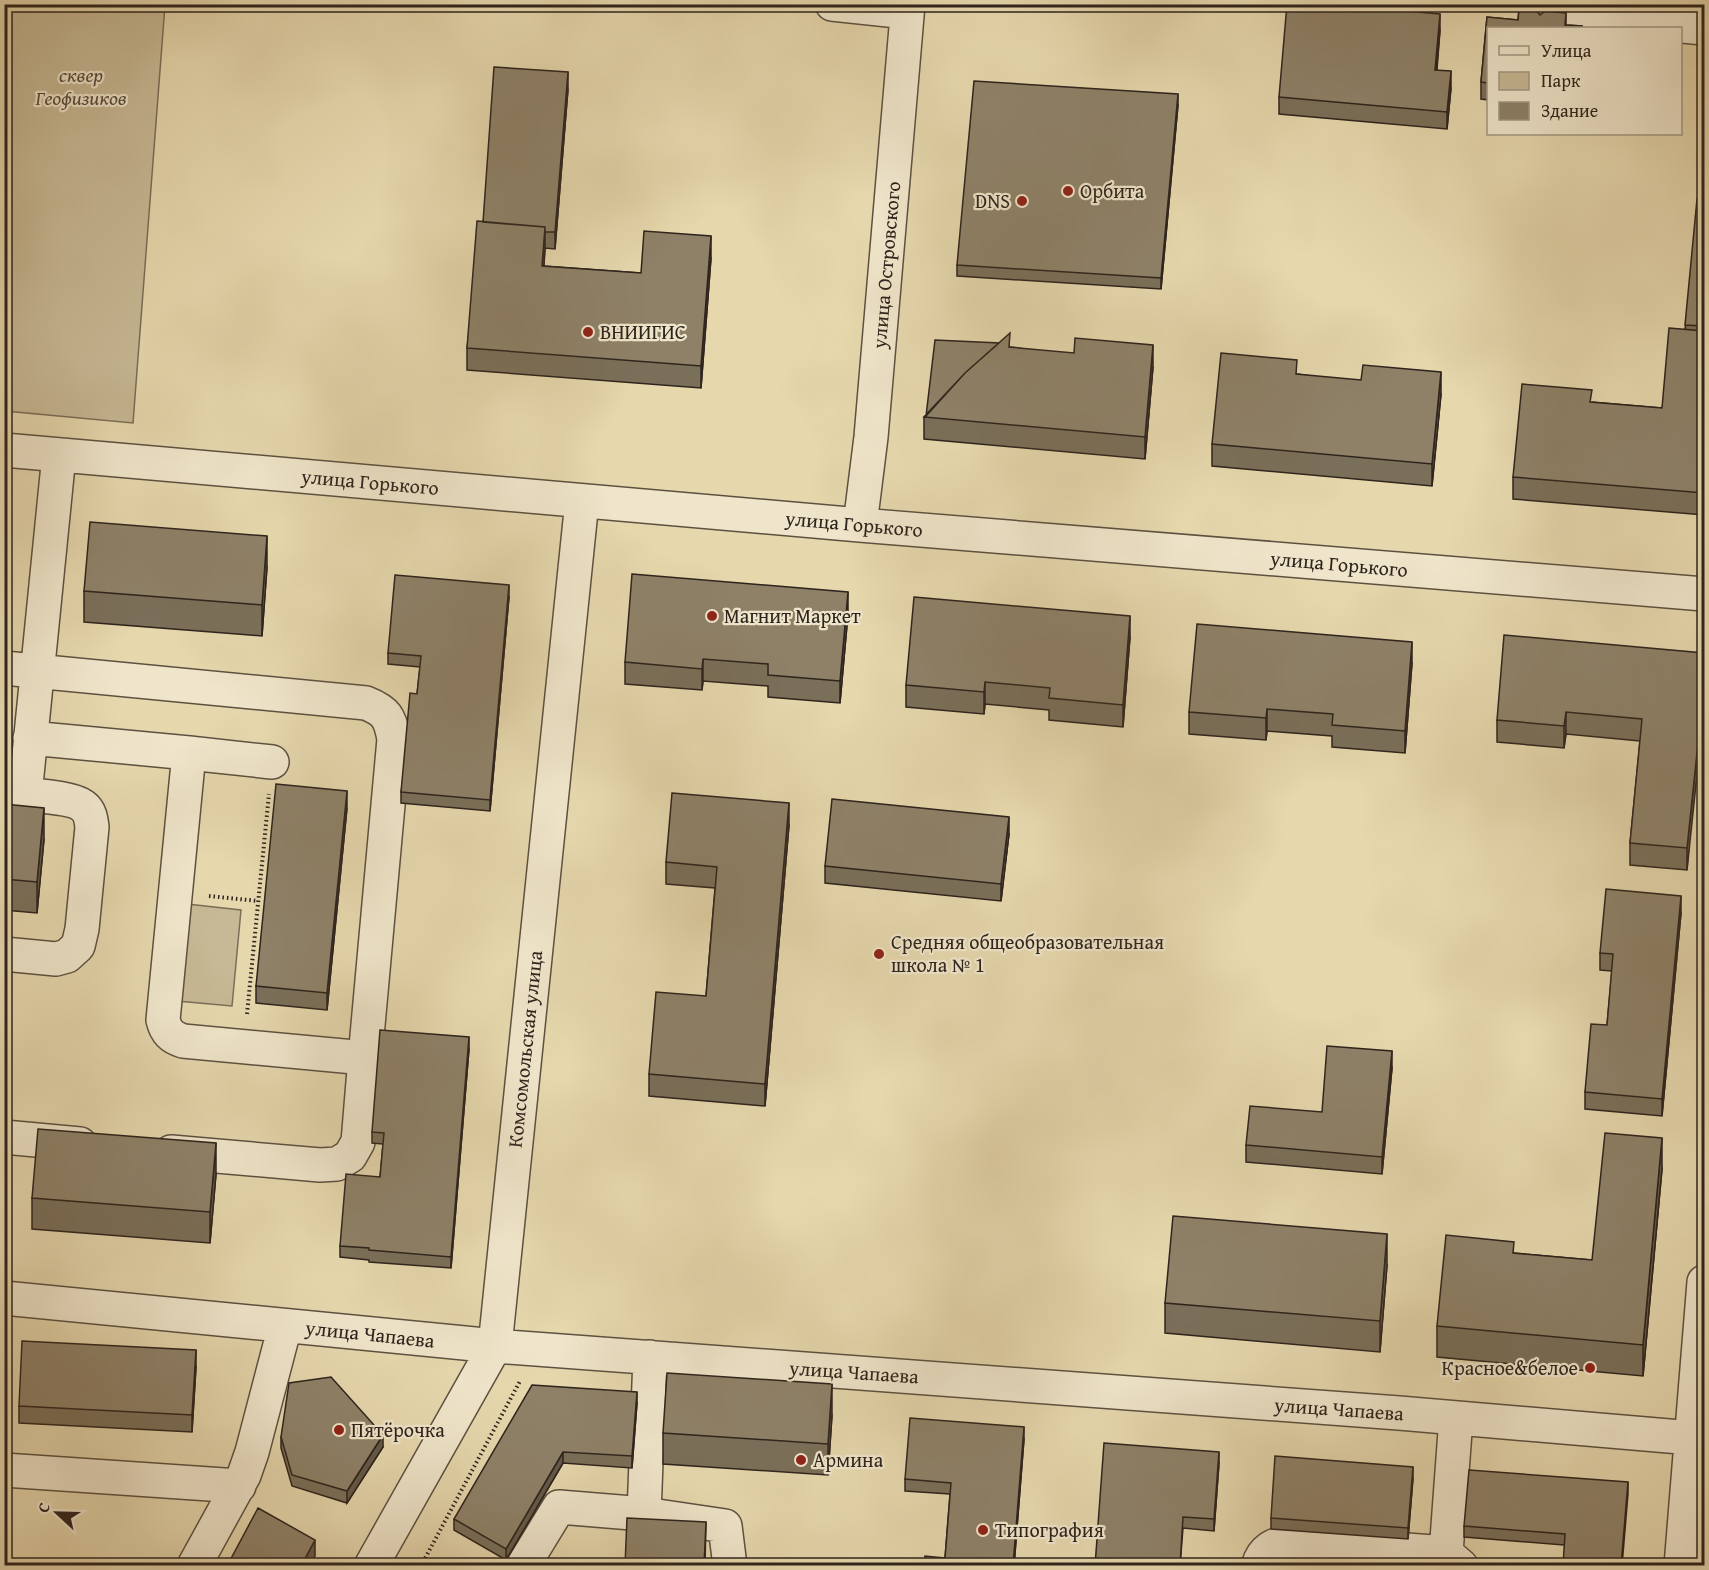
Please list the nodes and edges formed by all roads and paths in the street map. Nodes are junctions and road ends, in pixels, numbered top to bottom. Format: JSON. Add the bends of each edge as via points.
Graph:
{"nodes":[{"id":1,"x":832,"y":4,"type":"edge"},
{"id":2,"x":908,"y":8,"type":"edge"},
{"id":3,"x":1575,"y":16,"type":"dead end"},
{"id":4,"x":1704,"y":28,"type":"edge"},
{"id":5,"x":4,"y":450,"type":"edge"},
{"id":6,"x":58,"y":455,"type":"junction"},
{"id":7,"x":582,"y":501,"type":"junction"},
{"id":8,"x":860,"y":525,"type":"junction"},
{"id":9,"x":1704,"y":594,"type":"edge"},
{"id":10,"x":4,"y":668,"type":"edge"},
{"id":11,"x":37,"y":671,"type":"junction"},
{"id":12,"x":30,"y":738,"type":"junction"},
{"id":13,"x":189,"y":753,"type":"junction"},
{"id":14,"x":272,"y":762,"type":"joint"},
{"id":15,"x":15,"y":794,"type":"edge"},
{"id":16,"x":176,"y":893,"type":"junction"},
{"id":17,"x":258,"y":901,"type":"junction"},
{"id":18,"x":4,"y":954,"type":"edge"},
{"id":19,"x":244,"y":1047,"type":"junction"},
{"id":20,"x":365,"y":1058,"type":"junction"},
{"id":21,"x":4,"y":1137,"type":"edge"},
{"id":22,"x":110,"y":1146,"type":"edge"},
{"id":23,"x":145,"y":1149,"type":"edge"},
{"id":24,"x":1704,"y":1282,"type":"edge"},
{"id":25,"x":4,"y":1298,"type":"edge"},
{"id":26,"x":285,"y":1326,"type":"junction"},
{"id":27,"x":495,"y":1346,"type":"junction"},
{"id":28,"x":650,"y":1357,"type":"junction"},
{"id":29,"x":522,"y":1378,"type":"dead end"},
{"id":30,"x":1456,"y":1418,"type":"junction"},
{"id":31,"x":1698,"y":1438,"type":"edge"},
{"id":32,"x":4,"y":1470,"type":"edge"},
{"id":33,"x":239,"y":1486,"type":"junction"},
{"id":34,"x":644,"y":1514,"type":"junction"},
{"id":35,"x":1454,"y":1559,"type":"edge"},
{"id":36,"x":194,"y":1566,"type":"edge"},
{"id":37,"x":371,"y":1566,"type":"edge"},
{"id":38,"x":421,"y":1566,"type":"edge"},
{"id":39,"x":523,"y":1566,"type":"edge"},
{"id":40,"x":730,"y":1566,"type":"edge"},
{"id":41,"x":1258,"y":1566,"type":"edge"},
{"id":42,"x":1681,"y":1566,"type":"edge"}],
"edges":[{"from":1,"to":2,"type":"street"},
{"from":2,"to":8,"type":"street","name":"улица Островского"},
{"from":3,"to":4,"type":"street"},
{"from":5,"to":6,"type":"street","name":"улица Горького"},
{"from":6,"to":7,"type":"street","name":"улица Горького"},
{"from":6,"to":11,"type":"street"},
{"from":7,"to":8,"type":"street","name":"улица Горького"},
{"from":7,"to":27,"type":"street","name":"Комсомольская улица"},
{"from":8,"to":9,"type":"street","name":"улица Горького"},
{"from":10,"to":11,"type":"street"},
{"from":11,"to":12,"type":"street"},
{"from":11,"to":20,"type":"street","via":[[366,703],[380,709],[391,722],[394,739]]},
{"from":12,"to":13,"type":"street"},
{"from":12,"to":15,"type":"street"},
{"from":13,"to":14,"type":"street"},
{"from":13,"to":16,"type":"street"},
{"from":14,"to":17,"type":"path"},
{"from":15,"to":18,"type":"street","via":[[72,800],[84,806],[92,827],[78,946],[67,956],[56,959]]},
{"from":16,"to":17,"type":"path"},
{"from":16,"to":19,"type":"street","via":[[165,1030],[172,1038],[183,1041]]},
{"from":17,"to":19,"type":"path"},
{"from":19,"to":20,"type":"street"},
{"from":20,"to":23,"type":"street","via":[[358,1142],[350,1156],[337,1164]]},
{"from":21,"to":22,"type":"street"},
{"from":24,"to":31,"type":"street"},
{"from":25,"to":26,"type":"street","name":"улица Чапаева"},
{"from":26,"to":27,"type":"street","name":"улица Чапаева"},
{"from":26,"to":33,"type":"street","via":[[252,1452]]},
{"from":27,"to":28,"type":"street","name":"улица Чапаева"},
{"from":27,"to":37,"type":"street","name":"Комсомольская улица"},
{"from":28,"to":30,"type":"street","name":"улица Чапаева"},
{"from":28,"to":34,"type":"street"},
{"from":29,"to":38,"type":"path"},
{"from":30,"to":31,"type":"street","name":"улица Чапаева"},
{"from":30,"to":35,"type":"street"},
{"from":31,"to":42,"type":"street"},
{"from":32,"to":33,"type":"street"},
{"from":33,"to":36,"type":"street"},
{"from":34,"to":39,"type":"street","via":[[559,1507]]},
{"from":34,"to":40,"type":"street","via":[[725,1526]]},
{"from":35,"to":41,"type":"street","via":[[1290,1541],[1267,1550]]}]}
